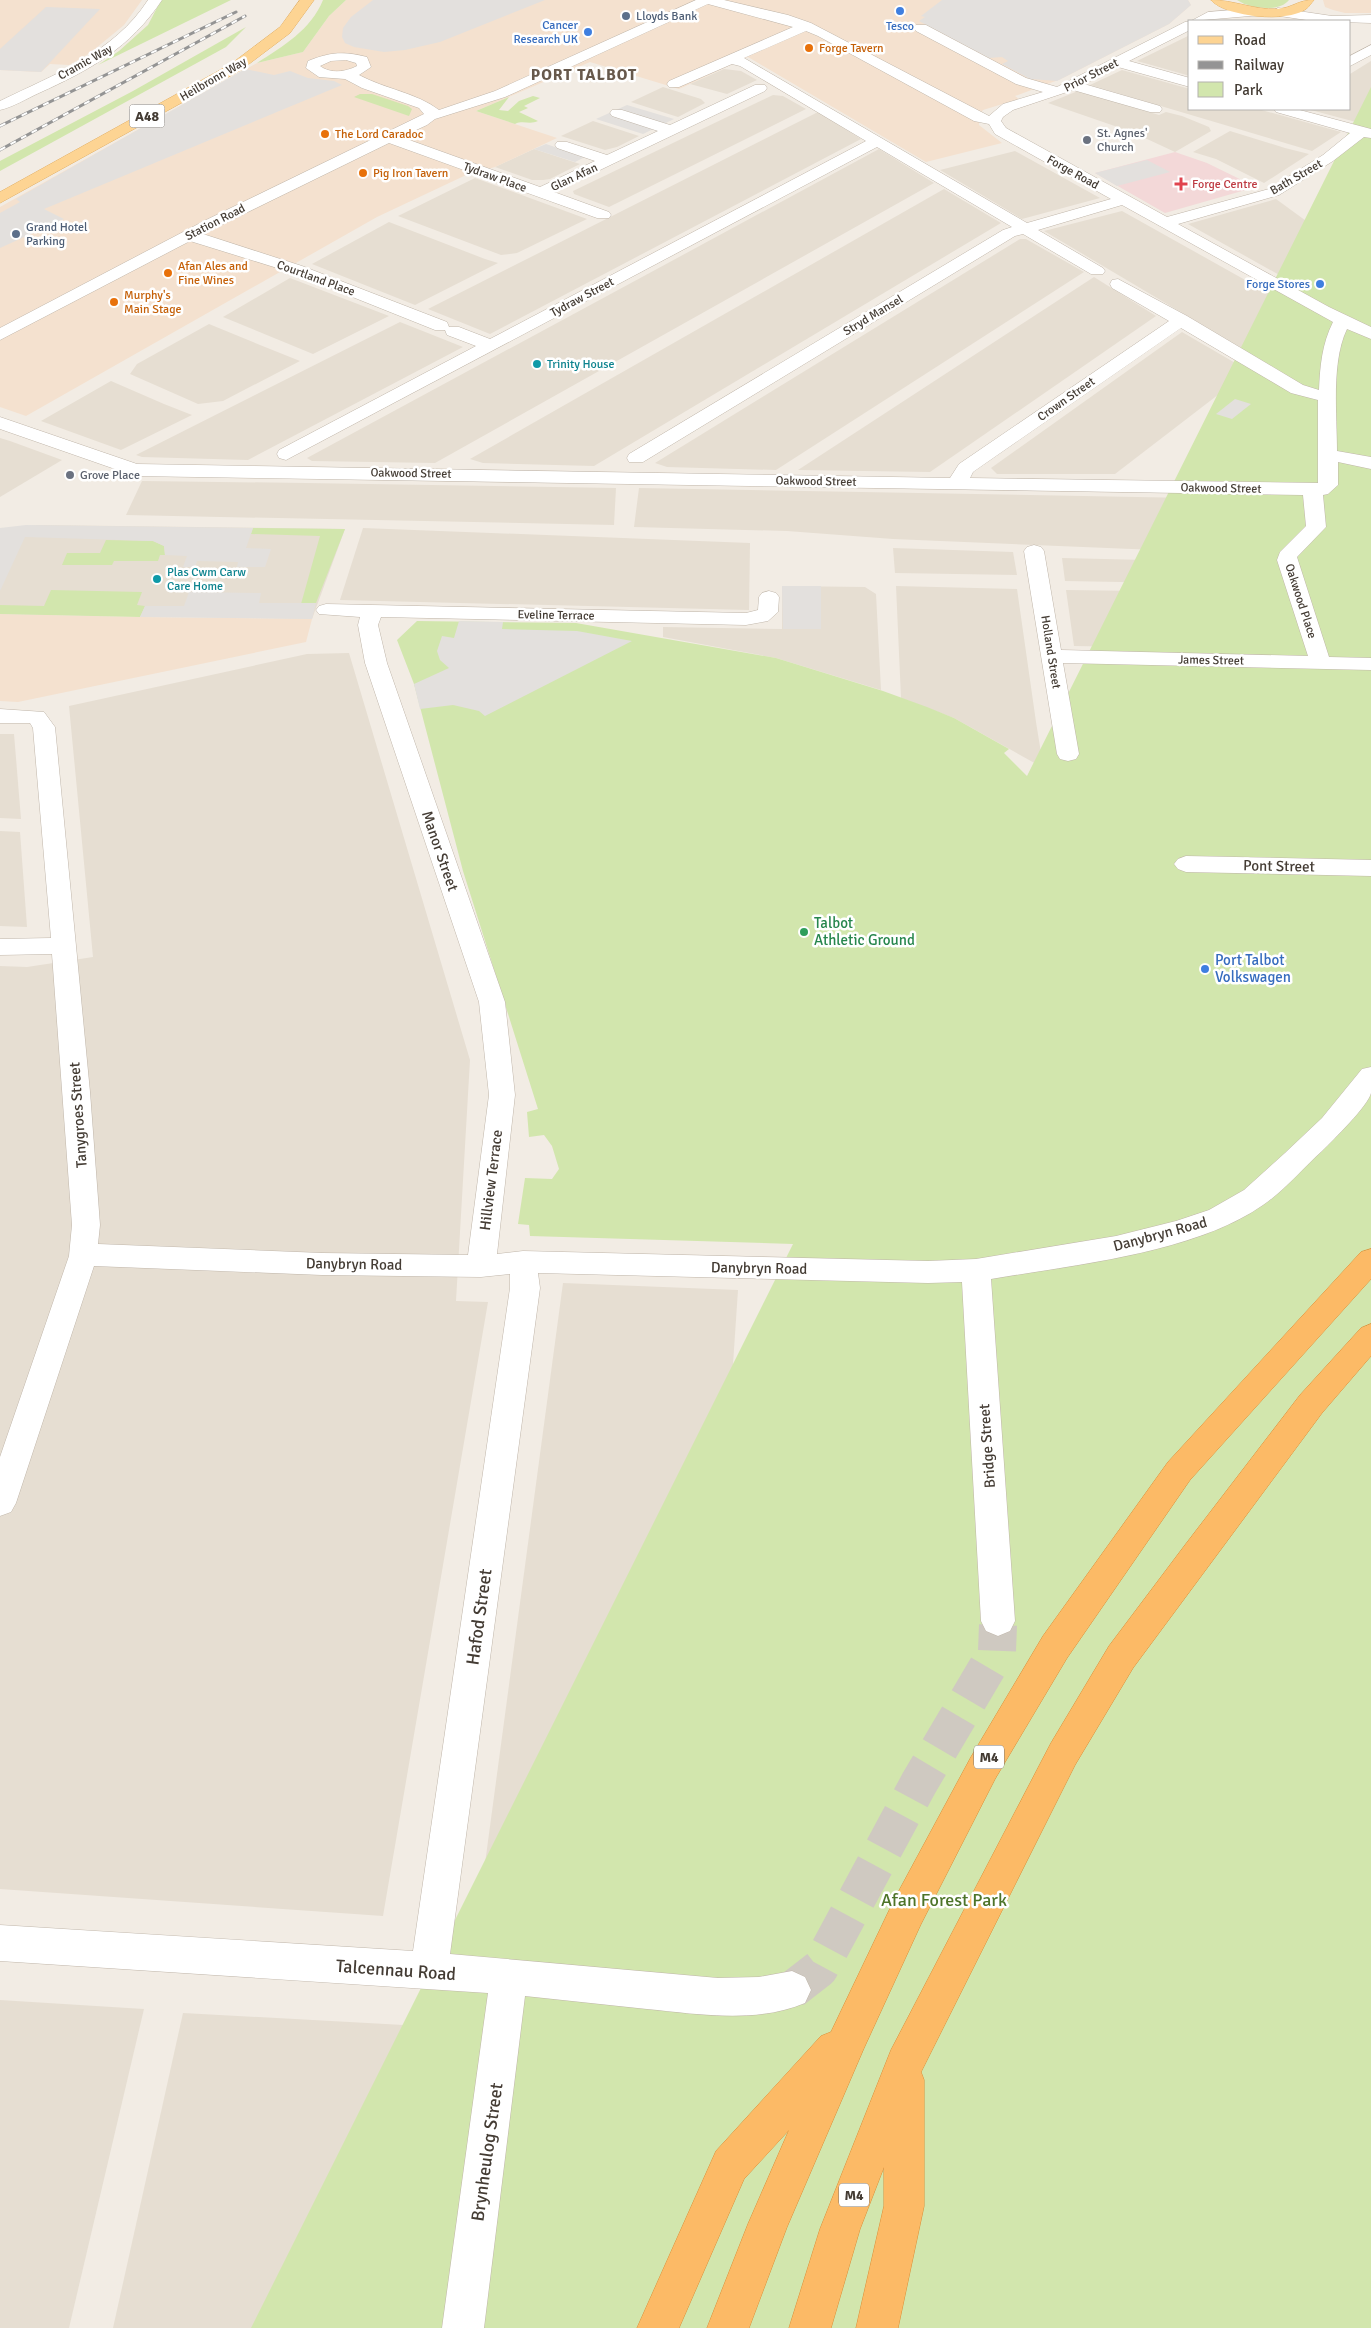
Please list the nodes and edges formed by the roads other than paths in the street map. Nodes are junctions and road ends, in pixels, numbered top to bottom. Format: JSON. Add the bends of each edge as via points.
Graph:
{"nodes":[{"id":1,"x":154,"y":0,"type":"edge"},
{"id":2,"x":307,"y":0,"type":"edge"},
{"id":3,"x":707,"y":0,"type":"edge"},
{"id":4,"x":1219,"y":1,"type":"edge"},
{"id":5,"x":1305,"y":3,"type":"edge"},
{"id":6,"x":1257,"y":12,"type":"junction"},
{"id":7,"x":1278,"y":12,"type":"junction"},
{"id":8,"x":1345,"y":18,"type":"junction"},
{"id":9,"x":1203,"y":19,"type":"edge"},
{"id":10,"x":1371,"y":19,"type":"edge"},
{"id":11,"x":806,"y":26,"type":"junction"},
{"id":12,"x":1188,"y":26,"type":"edge"},
{"id":13,"x":921,"y":28,"type":"dead end"},
{"id":14,"x":253,"y":37,"type":"dead end"},
{"id":15,"x":1371,"y":49,"type":"edge"},
{"id":16,"x":731,"y":59,"type":"junction"},
{"id":17,"x":1351,"y":61,"type":"edge"},
{"id":18,"x":1117,"y":62,"type":"junction"},
{"id":19,"x":347,"y":74,"type":"dead end"},
{"id":20,"x":1188,"y":82,"type":"edge"},
{"id":21,"x":674,"y":84,"type":"dead end"},
{"id":22,"x":1072,"y":84,"type":"junction"},
{"id":23,"x":760,"y":88,"type":"dead end"},
{"id":24,"x":1058,"y":92,"type":"junction"},
{"id":25,"x":707,"y":95,"type":"dead end"},
{"id":26,"x":731,"y":102,"type":"junction"},
{"id":27,"x":0,"y":106,"type":"edge"},
{"id":28,"x":1155,"y":109,"type":"dead end"},
{"id":29,"x":1286,"y":110,"type":"edge"},
{"id":30,"x":617,"y":113,"type":"dead end"},
{"id":31,"x":122,"y":114,"type":"dead end"},
{"id":32,"x":431,"y":115,"type":"junction"},
{"id":33,"x":994,"y":122,"type":"junction"},
{"id":34,"x":673,"y":131,"type":"junction"},
{"id":35,"x":1367,"y":132,"type":"edge"},
{"id":36,"x":387,"y":137,"type":"junction"},
{"id":37,"x":879,"y":142,"type":"junction"},
{"id":38,"x":562,"y":144,"type":"dead end"},
{"id":39,"x":610,"y":160,"type":"junction"},
{"id":40,"x":539,"y":193,"type":"junction"},
{"id":41,"x":0,"y":198,"type":"edge"},
{"id":42,"x":1124,"y":200,"type":"junction"},
{"id":43,"x":603,"y":215,"type":"dead end"},
{"id":44,"x":1164,"y":223,"type":"junction"},
{"id":45,"x":1024,"y":228,"type":"junction"},
{"id":46,"x":189,"y":235,"type":"junction"},
{"id":47,"x":1097,"y":271,"type":"dead end"},
{"id":48,"x":1118,"y":284,"type":"dead end"},
{"id":49,"x":1180,"y":320,"type":"junction"},
{"id":50,"x":1342,"y":321,"type":"junction"},
{"id":51,"x":1371,"y":334,"type":"edge"},
{"id":52,"x":0,"y":335,"type":"edge"},
{"id":53,"x":489,"y":345,"type":"junction"},
{"id":54,"x":1326,"y":396,"type":"junction"},
{"id":55,"x":0,"y":423,"type":"edge"},
{"id":56,"x":286,"y":454,"type":"dead end"},
{"id":57,"x":1329,"y":456,"type":"junction"},
{"id":58,"x":636,"y":458,"type":"dead end"},
{"id":59,"x":1371,"y":463,"type":"edge"},
{"id":60,"x":960,"y":484,"type":"junction"},
{"id":61,"x":1311,"y":490,"type":"junction"},
{"id":62,"x":1034,"y":551,"type":"dead end"},
{"id":63,"x":769,"y":597,"type":"dead end"},
{"id":64,"x":326,"y":610,"type":"dead end"},
{"id":65,"x":372,"y":610,"type":"junction"},
{"id":66,"x":1051,"y":656,"type":"junction"},
{"id":67,"x":1321,"y":663,"type":"junction"},
{"id":68,"x":1371,"y":664,"type":"edge"},
{"id":69,"x":0,"y":716,"type":"edge"},
{"id":70,"x":1068,"y":754,"type":"dead end"},
{"id":71,"x":1186,"y":864,"type":"dead end"},
{"id":72,"x":1371,"y":868,"type":"edge"},
{"id":73,"x":63,"y":944,"type":"junction"},
{"id":74,"x":0,"y":947,"type":"edge"},
{"id":75,"x":1371,"y":1076,"type":"edge"},
{"id":76,"x":502,"y":1095,"type":"joint"},
{"id":77,"x":83,"y":1256,"type":"junction"},
{"id":78,"x":1371,"y":1260,"type":"edge"},
{"id":79,"x":523,"y":1262,"type":"junction"},
{"id":80,"x":481,"y":1266,"type":"junction"},
{"id":81,"x":976,"y":1270,"type":"junction"},
{"id":82,"x":1371,"y":1336,"type":"edge"},
{"id":83,"x":0,"y":1504,"type":"edge"},
{"id":84,"x":998,"y":1621,"type":"tunnel mouth"},
{"id":85,"x":0,"y":1943,"type":"edge"},
{"id":86,"x":429,"y":1972,"type":"junction"},
{"id":87,"x":509,"y":1976,"type":"junction"},
{"id":88,"x":792,"y":1990,"type":"tunnel mouth"},
{"id":89,"x":850,"y":2034,"type":"junction"},
{"id":90,"x":905,"y":2064,"type":"junction"},
{"id":91,"x":463,"y":2328,"type":"edge"},
{"id":92,"x":658,"y":2328,"type":"edge"},
{"id":93,"x":728,"y":2328,"type":"edge"},
{"id":94,"x":810,"y":2328,"type":"edge"},
{"id":95,"x":877,"y":2328,"type":"edge"}],
"edges":[{"from":1,"to":27,"type":"street","name":"Cramic Way","via":[[141,22],[112,48]]},
{"from":2,"to":41,"type":"main road","name":"Heilbronn Way","number":"A48","via":[[270,44],[236,67]]},
{"from":3,"to":11,"type":"street","name":"Forge Road"},
{"from":3,"to":32,"type":"street","name":"Station Road","via":[[500,94]]},
{"from":4,"to":6,"type":"main road"},
{"from":4,"to":9,"type":"street"},
{"from":5,"to":7,"type":"main road"},
{"from":5,"to":8,"type":"street"},
{"from":6,"to":7,"type":"main road"},
{"from":6,"to":9,"type":"street"},
{"from":7,"to":8,"type":"street","via":[[1332,20]]},
{"from":8,"to":10,"type":"street"},
{"from":11,"to":16,"type":"street"},
{"from":11,"to":33,"type":"street","name":"Forge Road","via":[[978,118]]},
{"from":12,"to":18,"type":"street","name":"Prior Street"},
{"from":13,"to":24,"type":"street","via":[[994,62],[1021,81]]},
{"from":14,"to":31,"type":"main road","name":"Heilbronn Way","number":"A48","via":[[218,62]]},
{"from":15,"to":17,"type":"street"},
{"from":16,"to":21,"type":"street"},
{"from":16,"to":37,"type":"street","via":[[745,63]]},
{"from":18,"to":20,"type":"street"},
{"from":18,"to":22,"type":"street","name":"Prior Street"},
{"from":19,"to":32,"type":"street","via":[[367,85],[424,105],[430,109]]},
{"from":22,"to":24,"type":"street","name":"Prior Street"},
{"from":22,"to":28,"type":"street"},
{"from":23,"to":26,"type":"street","name":"Glan Afan"},
{"from":24,"to":33,"type":"street","name":"Prior Street","via":[[1008,107],[996,115]]},
{"from":25,"to":26,"type":"street"},
{"from":26,"to":34,"type":"street","name":"Glan Afan"},
{"from":29,"to":35,"type":"street"},
{"from":30,"to":34,"type":"street"},
{"from":32,"to":36,"type":"street","name":"Station Road"},
{"from":33,"to":42,"type":"street","name":"Forge Road","via":[[1000,131]]},
{"from":34,"to":39,"type":"street","name":"Glan Afan"},
{"from":35,"to":44,"type":"street","name":"Bath Street","via":[[1274,192]]},
{"from":36,"to":40,"type":"street","name":"Tydraw Place"},
{"from":36,"to":46,"type":"street","name":"Station Road"},
{"from":37,"to":45,"type":"street"},
{"from":37,"to":53,"type":"street","name":"Tydraw Street"},
{"from":38,"to":39,"type":"street","name":"Glan Afan"},
{"from":39,"to":40,"type":"street","name":"Glan Afan"},
{"from":40,"to":43,"type":"street","name":"Tydraw Place"},
{"from":42,"to":44,"type":"street","name":"Forge Road"},
{"from":42,"to":45,"type":"street","name":"Stryd Mansel"},
{"from":44,"to":50,"type":"street","name":"Forge Road"},
{"from":45,"to":47,"type":"street"},
{"from":45,"to":58,"type":"street","name":"Stryd Mansel","via":[[1009,233]]},
{"from":46,"to":52,"type":"street","name":"Station Road"},
{"from":46,"to":53,"type":"street","name":"Courtland Place","via":[[296,269]]},
{"from":48,"to":49,"type":"street"},
{"from":49,"to":54,"type":"street","via":[[1297,389]]},
{"from":49,"to":60,"type":"street","name":"Crown Street","via":[[966,468],[960,475]]},
{"from":50,"to":51,"type":"street","name":"Forge Road"},
{"from":50,"to":54,"type":"street","via":[[1335,330]]},
{"from":53,"to":56,"type":"street","name":"Tydraw Street"},
{"from":54,"to":57,"type":"street"},
{"from":55,"to":60,"type":"street","name":"Oakwood Street","via":[[135,470]]},
{"from":57,"to":59,"type":"street"},
{"from":57,"to":61,"type":"street","via":[[1328,485],[1321,490]]},
{"from":60,"to":61,"type":"street","name":"Oakwood Street"},
{"from":61,"to":67,"type":"street","name":"Oakwood Place","via":[[1316,527],[1287,556],[1287,560]]},
{"from":62,"to":66,"type":"street","name":"Holland Street"},
{"from":63,"to":65,"type":"street","name":"Eveline Terrace","via":[[768,612],[761,617],[746,619]]},
{"from":64,"to":65,"type":"street","name":"Eveline Terrace"},
{"from":65,"to":76,"type":"street","name":"Manor Street","via":[[368,625],[376,663],[492,1002]]},
{"from":66,"to":67,"type":"street","name":"James Street"},
{"from":66,"to":70,"type":"street","name":"Holland Street"},
{"from":67,"to":68,"type":"street","name":"James Street"},
{"from":69,"to":73,"type":"street","name":"Tanygroes Street","via":[[36,717],[44,727]]},
{"from":71,"to":72,"type":"street","name":"Pont Street"},
{"from":73,"to":74,"type":"street"},
{"from":73,"to":77,"type":"street","name":"Tanygroes Street","via":[[86,1225]]},
{"from":75,"to":81,"type":"street","name":"Danybryn Road","via":[[1332,1125],[1295,1160],[1254,1198],[1219,1217],[1180,1231],[1116,1247]]},
{"from":76,"to":80,"type":"street","name":"Hillview Terrace"},
{"from":77,"to":80,"type":"street","name":"Danybryn Road"},
{"from":77,"to":83,"type":"street","name":"Tanygroes Street"},
{"from":78,"to":89,"type":"highway","number":"M4","via":[[1179,1471],[1086,1600],[983,1768],[908,1911]]},
{"from":79,"to":80,"type":"street","name":"Danybryn Road"},
{"from":79,"to":81,"type":"street","name":"Danybryn Road","via":[[928,1272]]},
{"from":79,"to":86,"type":"street","name":"Hafod Street","via":[[525,1288]]},
{"from":81,"to":84,"type":"street","name":"Bridge Street"},
{"from":82,"to":90,"type":"highway","number":"M4","via":[[1311,1404],[1121,1657],[1063,1754]]},
{"from":85,"to":86,"type":"street","name":"Talcennau Road"},
{"from":86,"to":87,"type":"street","name":"Talcennau Road"},
{"from":87,"to":88,"type":"street","name":"Talcennau Road","via":[[718,1997],[759,1996]]},
{"from":87,"to":91,"type":"street","name":"Brynheulog Street"},
{"from":89,"to":92,"type":"highway","via":[[730,2165]]},
{"from":89,"to":93,"type":"highway","number":"M4","via":[[768,2224]]},
{"from":90,"to":94,"type":"highway","number":"M4","via":[[840,2229]]},
{"from":90,"to":95,"type":"highway","via":[[904,2206]]}]}
